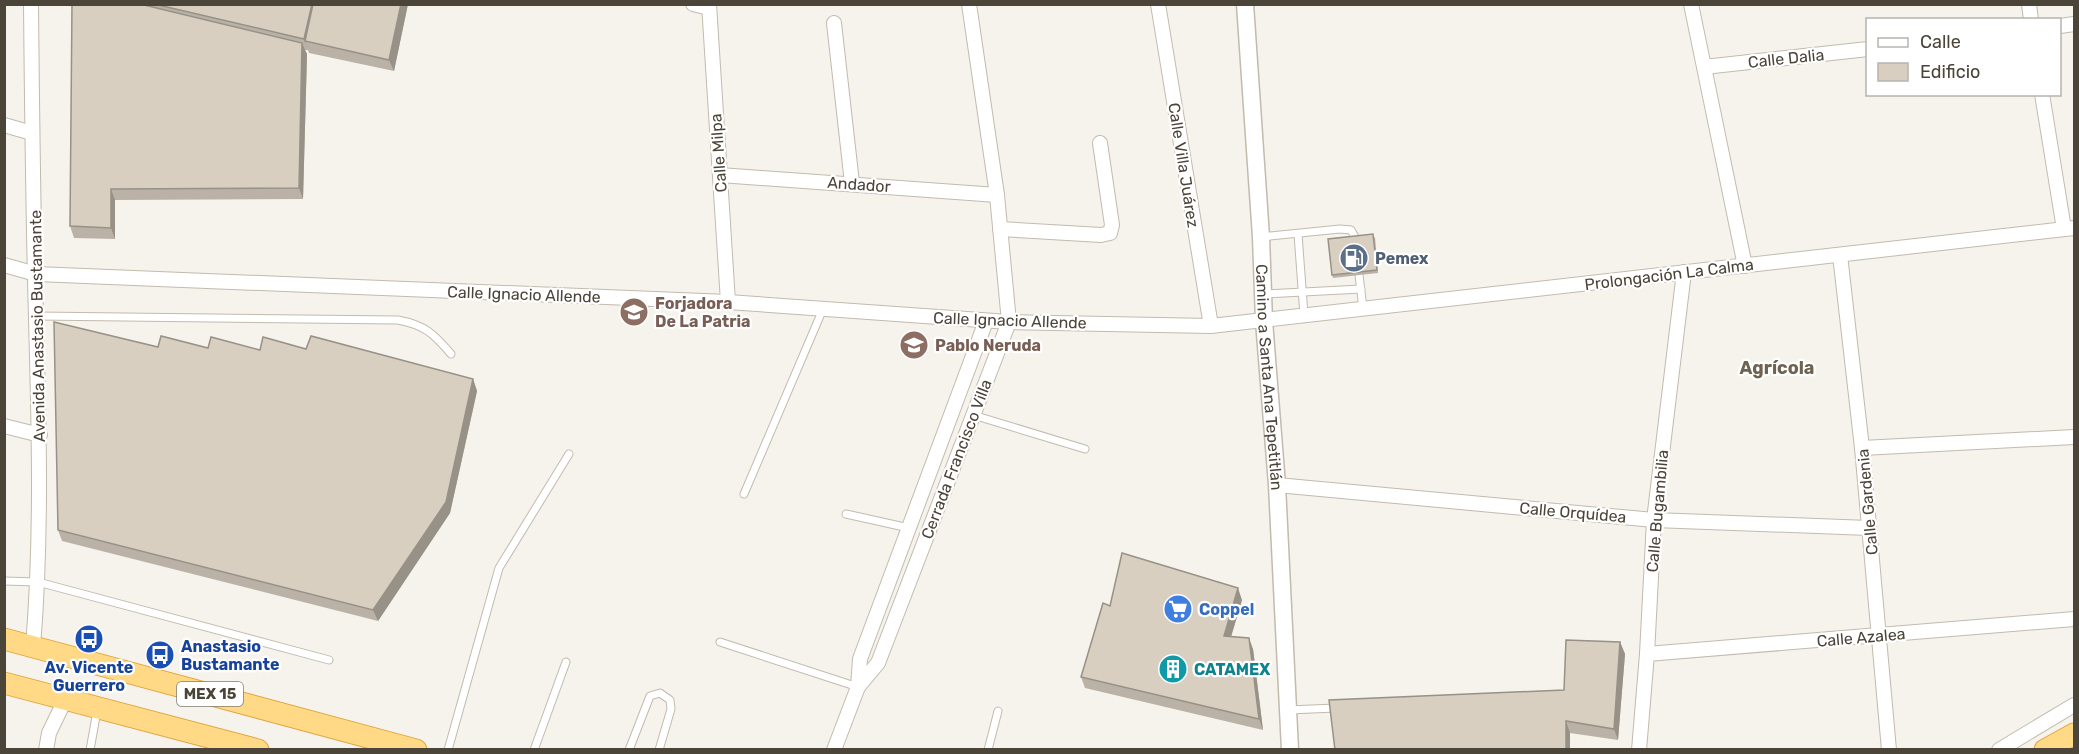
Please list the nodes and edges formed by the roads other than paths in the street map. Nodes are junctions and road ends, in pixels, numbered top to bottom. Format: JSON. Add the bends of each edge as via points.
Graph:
{"nodes":[{"id":1,"x":31,"y":4,"type":"edge"},
{"id":2,"x":693,"y":4,"type":"edge"},
{"id":3,"x":969,"y":4,"type":"edge"},
{"id":4,"x":1158,"y":4,"type":"edge"},
{"id":5,"x":1245,"y":4,"type":"edge"},
{"id":6,"x":1691,"y":4,"type":"edge"},
{"id":7,"x":709,"y":6,"type":"edge"},
{"id":8,"x":834,"y":23,"type":"dead end"},
{"id":9,"x":1866,"y":48,"type":"edge"},
{"id":10,"x":1704,"y":67,"type":"junction"},
{"id":11,"x":2042,"y":96,"type":"edge"},
{"id":12,"x":4,"y":125,"type":"edge"},
{"id":13,"x":33,"y":133,"type":"junction"},
{"id":14,"x":1101,"y":143,"type":"dead end"},
{"id":15,"x":720,"y":175,"type":"junction"},
{"id":16,"x":852,"y":183,"type":"junction"},
{"id":17,"x":997,"y":195,"type":"junction"},
{"id":18,"x":1000,"y":229,"type":"junction"},
{"id":19,"x":2069,"y":229,"type":"edge"},
{"id":20,"x":1298,"y":234,"type":"junction"},
{"id":21,"x":1261,"y":237,"type":"junction"},
{"id":22,"x":1356,"y":239,"type":"edge"},
{"id":23,"x":1840,"y":255,"type":"junction"},
{"id":24,"x":4,"y":265,"type":"edge"},
{"id":25,"x":1745,"y":266,"type":"junction"},
{"id":26,"x":1684,"y":272,"type":"junction"},
{"id":27,"x":36,"y":274,"type":"junction"},
{"id":28,"x":1359,"y":275,"type":"edge"},
{"id":29,"x":1361,"y":289,"type":"junction"},
{"id":30,"x":1303,"y":292,"type":"junction"},
{"id":31,"x":1263,"y":294,"type":"junction"},
{"id":32,"x":728,"y":302,"type":"junction"},
{"id":33,"x":823,"y":309,"type":"junction"},
{"id":34,"x":1363,"y":309,"type":"junction"},
{"id":35,"x":36,"y":316,"type":"junction"},
{"id":36,"x":1305,"y":316,"type":"junction"},
{"id":37,"x":986,"y":321,"type":"junction"},
{"id":38,"x":1264,"y":321,"type":"junction"},
{"id":39,"x":1009,"y":322,"type":"junction"},
{"id":40,"x":1211,"y":326,"type":"junction"},
{"id":41,"x":451,"y":354,"type":"dead end"},
{"id":42,"x":973,"y":415,"type":"junction"},
{"id":43,"x":4,"y":426,"type":"edge"},
{"id":44,"x":40,"y":435,"type":"junction"},
{"id":45,"x":2074,"y":437,"type":"edge"},
{"id":46,"x":1862,"y":448,"type":"junction"},
{"id":47,"x":1085,"y":449,"type":"dead end"},
{"id":48,"x":569,"y":454,"type":"dead end"},
{"id":49,"x":1277,"y":485,"type":"junction"},
{"id":50,"x":744,"y":494,"type":"dead end"},
{"id":51,"x":846,"y":514,"type":"dead end"},
{"id":52,"x":1654,"y":520,"type":"junction"},
{"id":53,"x":909,"y":528,"type":"junction"},
{"id":54,"x":1869,"y":528,"type":"junction"},
{"id":55,"x":4,"y":581,"type":"edge"},
{"id":56,"x":38,"y":582,"type":"junction"},
{"id":57,"x":2074,"y":618,"type":"edge"},
{"id":58,"x":1878,"y":636,"type":"junction"},
{"id":59,"x":4,"y":639,"type":"edge"},
{"id":60,"x":720,"y":642,"type":"dead end"},
{"id":61,"x":33,"y":647,"type":"junction"},
{"id":62,"x":1647,"y":654,"type":"junction"},
{"id":63,"x":329,"y":660,"type":"dead end"},
{"id":64,"x":566,"y":662,"type":"dead end"},
{"id":65,"x":4,"y":683,"type":"edge"},
{"id":66,"x":858,"y":687,"type":"junction"},
{"id":67,"x":65,"y":700,"type":"junction"},
{"id":68,"x":2074,"y":705,"type":"edge"},
{"id":69,"x":1339,"y":707,"type":"edge"},
{"id":70,"x":98,"y":708,"type":"junction"},
{"id":71,"x":1288,"y":710,"type":"junction"},
{"id":72,"x":998,"y":711,"type":"dead end"},
{"id":73,"x":2074,"y":734,"type":"edge"},
{"id":74,"x":46,"y":750,"type":"edge"},
{"id":75,"x":90,"y":750,"type":"edge"},
{"id":76,"x":258,"y":750,"type":"edge"},
{"id":77,"x":416,"y":750,"type":"edge"},
{"id":78,"x":448,"y":750,"type":"edge"},
{"id":79,"x":534,"y":750,"type":"edge"},
{"id":80,"x":629,"y":750,"type":"edge"},
{"id":81,"x":659,"y":750,"type":"edge"},
{"id":82,"x":834,"y":750,"type":"edge"},
{"id":83,"x":988,"y":750,"type":"edge"},
{"id":84,"x":1290,"y":750,"type":"edge"},
{"id":85,"x":1639,"y":750,"type":"edge"},
{"id":86,"x":1889,"y":750,"type":"edge"},
{"id":87,"x":1999,"y":750,"type":"edge"},
{"id":88,"x":2045,"y":750,"type":"edge"}],
"edges":[{"from":1,"to":13,"type":"street","name":"Avenida Anastasio Bustamante"},
{"from":2,"to":7,"type":"street"},
{"from":3,"to":17,"type":"street","name":"Cerrada Francisco Villa"},
{"from":4,"to":40,"type":"street","name":"Calle Villa Juárez"},
{"from":5,"to":21,"type":"street","name":"Camino a Santa Ana Tepetitlán"},
{"from":6,"to":10,"type":"street"},
{"from":7,"to":15,"type":"street","name":"Calle Milpa"},
{"from":8,"to":16,"type":"street"},
{"from":9,"to":10,"type":"street","name":"Calle Dalia"},
{"from":10,"to":25,"type":"street"},
{"from":11,"to":19,"type":"street"},
{"from":12,"to":13,"type":"street"},
{"from":13,"to":27,"type":"street","name":"Avenida Anastasio Bustamante"},
{"from":14,"to":18,"type":"street","via":[[1110,233],[1101,236]]},
{"from":15,"to":16,"type":"street","name":"Andador"},
{"from":15,"to":32,"type":"street","name":"Calle Milpa"},
{"from":16,"to":17,"type":"street","name":"Andador"},
{"from":17,"to":18,"type":"street","name":"Cerrada Francisco Villa"},
{"from":18,"to":39,"type":"street","name":"Cerrada Francisco Villa"},
{"from":19,"to":23,"type":"street","name":"Prolongación La Calma"},
{"from":20,"to":21,"type":"lane"},
{"from":20,"to":22,"type":"lane","via":[[1340,229],[1351,230]]},
{"from":20,"to":30,"type":"lane"},
{"from":21,"to":31,"type":"street","name":"Camino a Santa Ana Tepetitlán"},
{"from":23,"to":25,"type":"street","name":"Prolongación La Calma"},
{"from":23,"to":46,"type":"street","name":"Calle Gardenia"},
{"from":24,"to":27,"type":"street","name":"Calle Ignacio Allende"},
{"from":25,"to":26,"type":"street","name":"Prolongación La Calma"},
{"from":26,"to":34,"type":"street","name":"Prolongación La Calma"},
{"from":26,"to":52,"type":"street","name":"Calle Bugambilia"},
{"from":27,"to":32,"type":"street","name":"Calle Ignacio Allende"},
{"from":27,"to":35,"type":"street","name":"Avenida Anastasio Bustamante"},
{"from":28,"to":29,"type":"lane"},
{"from":29,"to":30,"type":"lane"},
{"from":29,"to":34,"type":"lane"},
{"from":30,"to":31,"type":"lane"},
{"from":30,"to":36,"type":"lane"},
{"from":31,"to":38,"type":"street","name":"Camino a Santa Ana Tepetitlán"},
{"from":32,"to":33,"type":"street","name":"Calle Ignacio Allende"},
{"from":33,"to":37,"type":"street","name":"Calle Ignacio Allende"},
{"from":33,"to":50,"type":"lane"},
{"from":34,"to":36,"type":"street","name":"Prolongación La Calma"},
{"from":35,"to":41,"type":"lane","via":[[398,320],[417,323],[436,336]]},
{"from":35,"to":44,"type":"street","name":"Avenida Anastasio Bustamante"},
{"from":36,"to":38,"type":"street","name":"Prolongación La Calma"},
{"from":37,"to":39,"type":"street","name":"Calle Ignacio Allende"},
{"from":37,"to":53,"type":"street","name":"Cerrada Francisco Villa"},
{"from":38,"to":40,"type":"street","name":"Calle Ignacio Allende"},
{"from":38,"to":49,"type":"street","name":"Camino a Santa Ana Tepetitlán"},
{"from":39,"to":40,"type":"street","name":"Calle Ignacio Allende"},
{"from":39,"to":42,"type":"street","name":"Cerrada Francisco Villa"},
{"from":42,"to":47,"type":"lane"},
{"from":42,"to":66,"type":"street","name":"Cerrada Francisco Villa","via":[[878,663]]},
{"from":43,"to":44,"type":"street"},
{"from":44,"to":56,"type":"street","name":"Avenida Anastasio Bustamante"},
{"from":45,"to":46,"type":"street"},
{"from":46,"to":54,"type":"street","name":"Calle Gardenia"},
{"from":48,"to":78,"type":"lane","via":[[499,568]]},
{"from":49,"to":52,"type":"street","name":"Calle Orquídea"},
{"from":49,"to":71,"type":"street","name":"Camino a Santa Ana Tepetitlán"},
{"from":51,"to":53,"type":"lane"},
{"from":52,"to":54,"type":"street","name":"Calle Orquídea"},
{"from":52,"to":62,"type":"street","name":"Calle Bugambilia"},
{"from":53,"to":66,"type":"street","name":"Cerrada Francisco Villa","via":[[860,658]]},
{"from":54,"to":58,"type":"street","name":"Calle Gardenia"},
{"from":55,"to":56,"type":"lane"},
{"from":56,"to":61,"type":"street","name":"Avenida Anastasio Bustamante"},
{"from":56,"to":63,"type":"lane"},
{"from":57,"to":58,"type":"street","name":"Calle Azalea"},
{"from":58,"to":62,"type":"street","name":"Calle Azalea"},
{"from":58,"to":86,"type":"street","name":"Calle Gardenia"},
{"from":59,"to":61,"type":"highway","number":"MEX 15"},
{"from":60,"to":66,"type":"lane"},
{"from":61,"to":77,"type":"highway","number":"MEX 15"},
{"from":62,"to":85,"type":"street","name":"Calle Bugambilia"},
{"from":64,"to":79,"type":"lane"},
{"from":65,"to":67,"type":"highway","number":"MEX 15"},
{"from":66,"to":82,"type":"street","name":"Cerrada Francisco Villa"},
{"from":67,"to":70,"type":"highway","number":"MEX 15"},
{"from":67,"to":74,"type":"street","via":[[49,733]]},
{"from":68,"to":87,"type":"street"},
{"from":69,"to":71,"type":"lane"},
{"from":70,"to":75,"type":"lane"},
{"from":70,"to":76,"type":"highway","number":"MEX 15"},
{"from":71,"to":84,"type":"street","name":"Camino a Santa Ana Tepetitlán"},
{"from":72,"to":83,"type":"lane"},
{"from":73,"to":88,"type":"highway"},
{"from":80,"to":81,"type":"lane","via":[[650,696],[660,693],[670,700],[670,709]]}]}
